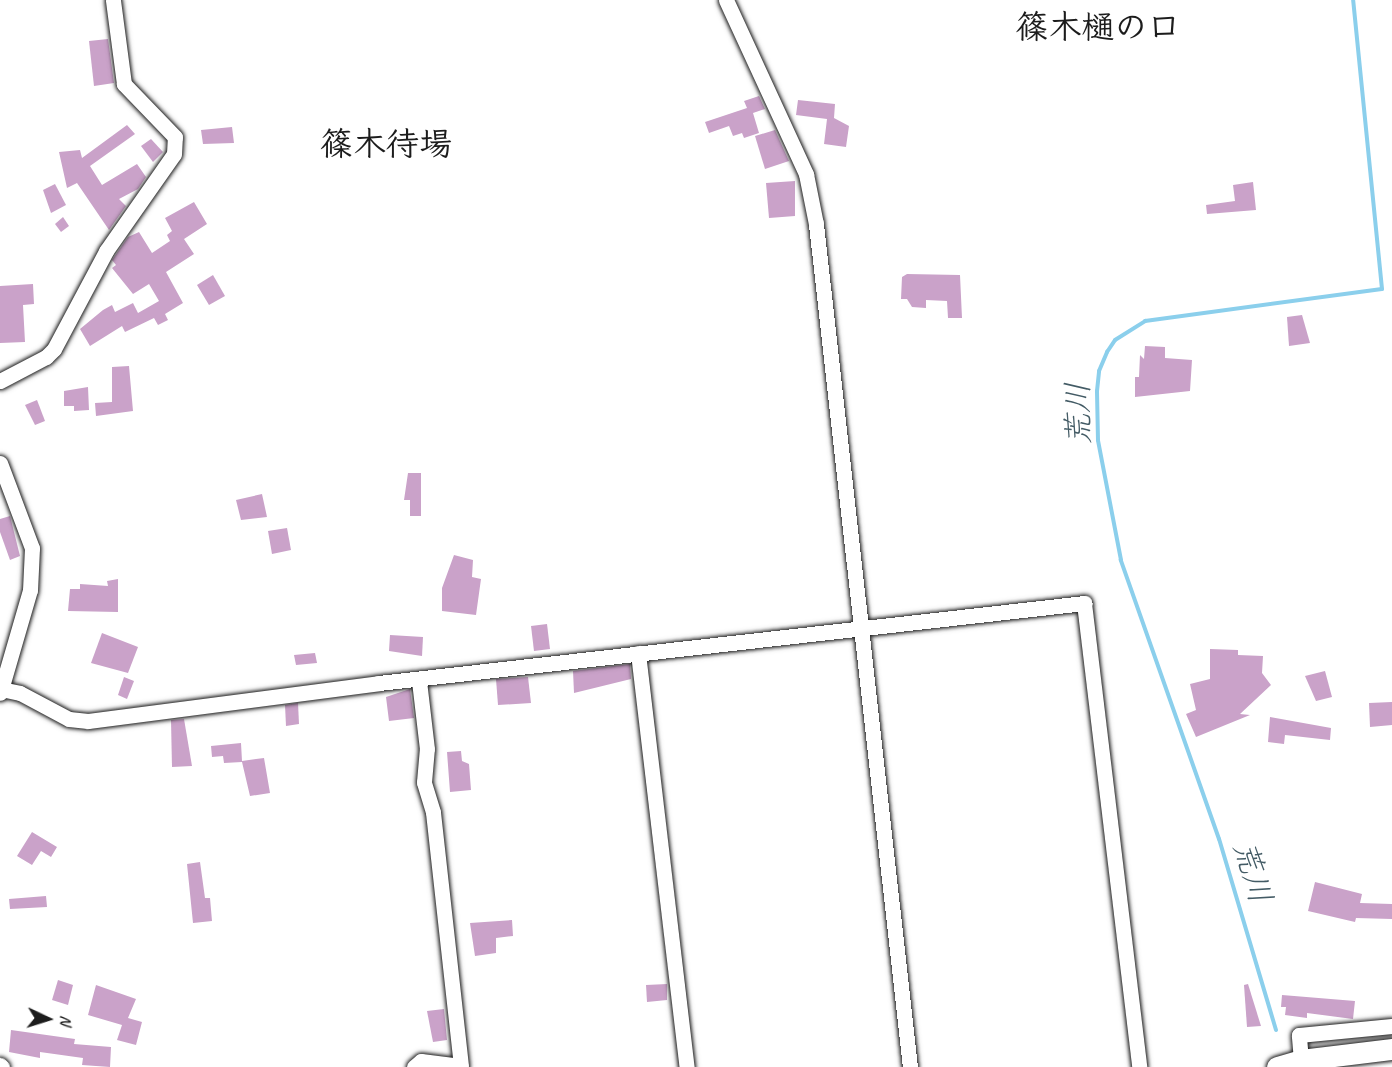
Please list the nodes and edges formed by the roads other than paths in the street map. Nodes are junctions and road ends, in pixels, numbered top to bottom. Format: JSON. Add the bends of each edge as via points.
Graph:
{"nodes":[{"id":1,"x":113,"y":0,"type":"edge"},
{"id":2,"x":726,"y":0,"type":"edge"},
{"id":3,"x":0,"y":381,"type":"edge"},
{"id":4,"x":0,"y":463,"type":"edge"},
{"id":5,"x":861,"y":628,"type":"junction"},
{"id":6,"x":638,"y":653,"type":"junction"},
{"id":7,"x":419,"y":681,"type":"junction"},
{"id":8,"x":1,"y":691,"type":"edge"},
{"id":9,"x":1392,"y":1026,"type":"edge"},
{"id":10,"x":1392,"y":1049,"type":"edge"},
{"id":11,"x":1300,"y":1060,"type":"junction"},
{"id":12,"x":414,"y":1067,"type":"edge"},
{"id":13,"x":687,"y":1067,"type":"edge"},
{"id":14,"x":910,"y":1067,"type":"edge"},
{"id":15,"x":1139,"y":1067,"type":"edge"},
{"id":16,"x":1277,"y":1067,"type":"edge"}],
"edges":[{"from":1,"to":3,"type":"street","via":[[124,84],[175,136],[174,154],[106,251],[54,349],[28,368]]},
{"from":2,"to":5,"type":"street","via":[[806,174],[816,224]]},
{"from":4,"to":8,"type":"street","via":[[32,548],[30,590]]},
{"from":5,"to":6,"type":"street"},
{"from":5,"to":14,"type":"street"},
{"from":5,"to":15,"type":"street","via":[[1084,603]]},
{"from":6,"to":7,"type":"street"},
{"from":6,"to":13,"type":"street"},
{"from":7,"to":8,"type":"street","via":[[88,721],[69,719],[20,693]]},
{"from":7,"to":12,"type":"street","via":[[427,748],[424,782],[433,812],[461,1066],[421,1061]]},
{"from":9,"to":11,"type":"street","via":[[1299,1035]]},
{"from":10,"to":11,"type":"street"},
{"from":11,"to":16,"type":"street"}]}
